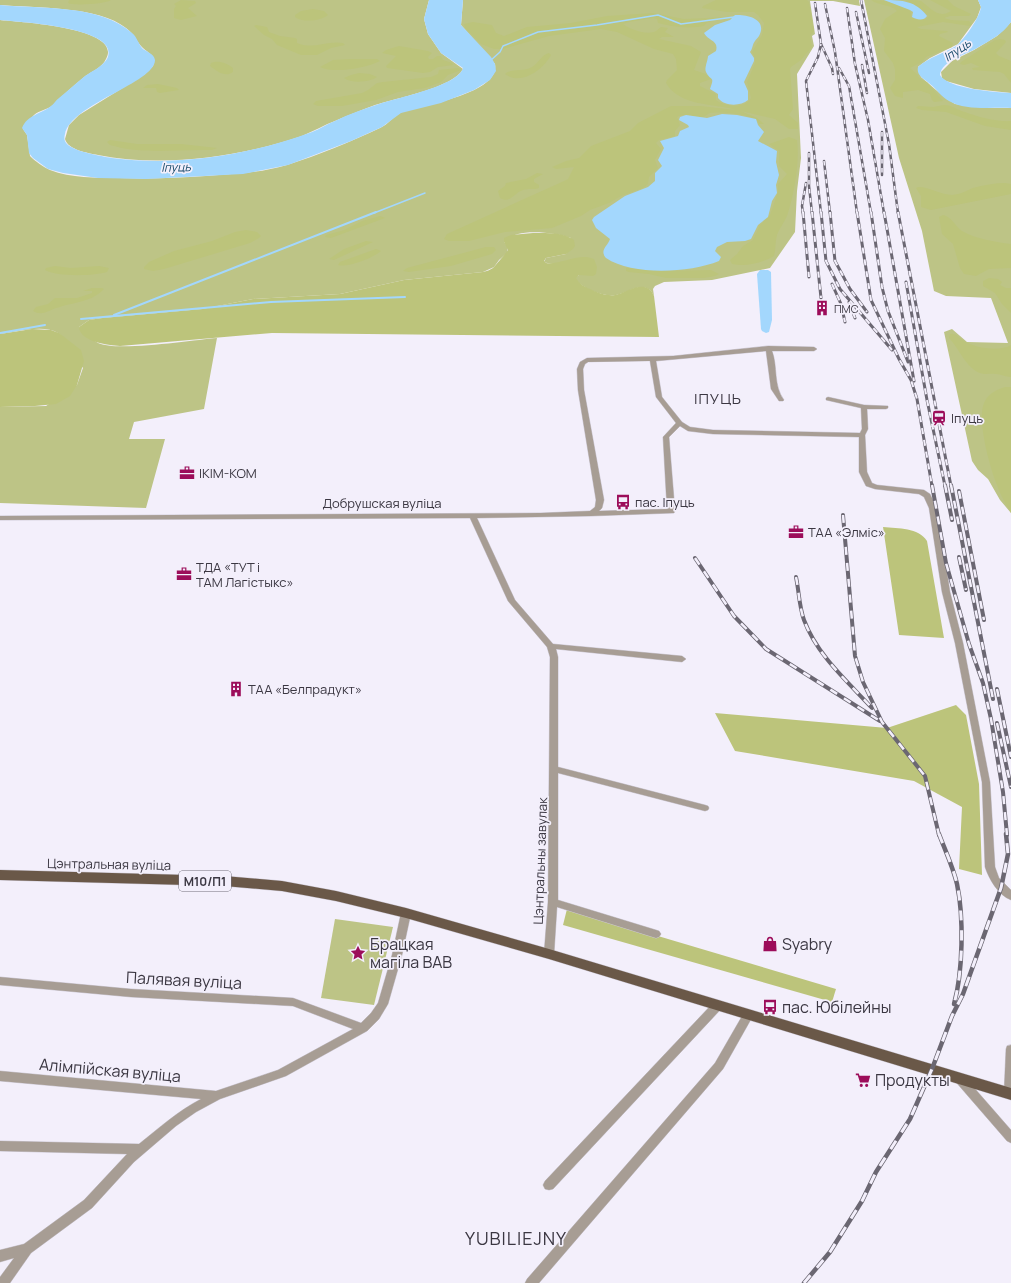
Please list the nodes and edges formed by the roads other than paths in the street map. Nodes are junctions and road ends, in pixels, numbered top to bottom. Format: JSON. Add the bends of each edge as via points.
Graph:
{"nodes":[{"id":1,"x":768,"y":348,"type":"junction"},
{"id":2,"x":814,"y":349,"type":"dead end"},
{"id":3,"x":653,"y":359,"type":"junction"},
{"id":4,"x":828,"y":399,"type":"dead end"},
{"id":5,"x":782,"y":400,"type":"dead end"},
{"id":6,"x":864,"y":407,"type":"junction"},
{"id":7,"x":886,"y":407,"type":"dead end"},
{"id":8,"x":680,"y":423,"type":"junction"},
{"id":9,"x":862,"y":435,"type":"junction"},
{"id":10,"x":592,"y":514,"type":"junction"},
{"id":11,"x":472,"y":515,"type":"junction"},
{"id":12,"x":0,"y":518,"type":"edge"},
{"id":13,"x":552,"y":646,"type":"junction"},
{"id":14,"x":682,"y":659,"type":"dead end"},
{"id":15,"x":555,"y":769,"type":"junction"},
{"id":16,"x":705,"y":808,"type":"dead end"},
{"id":17,"x":0,"y":876,"type":"edge"},
{"id":18,"x":1011,"y":896,"type":"edge"},
{"id":19,"x":553,"y":902,"type":"junction"},
{"id":20,"x":406,"y":913,"type":"junction"},
{"id":21,"x":656,"y":934,"type":"dead end"},
{"id":22,"x":549,"y":954,"type":"junction"},
{"id":23,"x":0,"y":981,"type":"edge"},
{"id":24,"x":718,"y":1005,"type":"junction"},
{"id":25,"x":749,"y":1014,"type":"junction"},
{"id":26,"x":363,"y":1028,"type":"junction"},
{"id":27,"x":1011,"y":1049,"type":"edge"},
{"id":28,"x":0,"y":1076,"type":"edge"},
{"id":29,"x":959,"y":1077,"type":"junction"},
{"id":30,"x":1010,"y":1094,"type":"edge"},
{"id":31,"x":217,"y":1096,"type":"junction"},
{"id":32,"x":1011,"y":1138,"type":"edge"},
{"id":33,"x":1011,"y":1145,"type":"edge"},
{"id":34,"x":0,"y":1146,"type":"edge"},
{"id":35,"x":140,"y":1149,"type":"junction"},
{"id":36,"x":549,"y":1185,"type":"dead end"},
{"id":37,"x":27,"y":1249,"type":"junction"},
{"id":38,"x":0,"y":1256,"type":"edge"},
{"id":39,"x":3,"y":1283,"type":"edge"},
{"id":40,"x":531,"y":1283,"type":"edge"}],
"edges":[{"from":1,"to":2,"type":"street"},
{"from":1,"to":3,"type":"street","via":[[687,358]]},
{"from":1,"to":5,"type":"street","via":[[772,356],[776,395]]},
{"from":3,"to":8,"type":"street","via":[[659,397]]},
{"from":3,"to":10,"type":"street","via":[[587,360],[582,363],[581,390],[600,500],[598,508]]},
{"from":4,"to":6,"type":"street"},
{"from":6,"to":7,"type":"street"},
{"from":6,"to":9,"type":"street","via":[[865,428]]},
{"from":8,"to":9,"type":"street","via":[[688,429],[704,432]]},
{"from":8,"to":10,"type":"street","name":"Добрушская вуліца","via":[[666,437],[671,511]]},
{"from":9,"to":18,"type":"street","via":[[864,472],[869,484],[875,488],[921,492],[927,496],[933,508],[946,592],[959,643],[986,782],[990,867],[1001,888]]},
{"from":10,"to":11,"type":"street","name":"Добрушская вуліца"},
{"from":11,"to":12,"type":"street","name":"Добрушская вуліца"},
{"from":11,"to":13,"type":"street","via":[[512,601]]},
{"from":13,"to":14,"type":"street"},
{"from":13,"to":15,"type":"street","name":"Цэнтральны завулак"},
{"from":15,"to":16,"type":"street"},
{"from":15,"to":19,"type":"street","name":"Цэнтральны завулак"},
{"from":17,"to":20,"type":"main road","name":"Цэнтральная вуліца","number":"М10/П1","via":[[224,881],[282,886]]},
{"from":19,"to":21,"type":"street"},
{"from":19,"to":22,"type":"street","name":"Цэнтральны завулак"},
{"from":20,"to":22,"type":"main road","number":"М10/П1"},
{"from":20,"to":26,"type":"street","via":[[383,1004]]},
{"from":22,"to":24,"type":"main road","number":"М10/П1"},
{"from":23,"to":26,"type":"street","name":"Палявая вуліца","via":[[132,993],[294,1002]]},
{"from":24,"to":25,"type":"main road","number":"М10/П1"},
{"from":24,"to":36,"type":"street"},
{"from":25,"to":29,"type":"main road","number":"М10/П1"},
{"from":25,"to":40,"type":"street","via":[[719,1066]]},
{"from":26,"to":31,"type":"street","via":[[282,1073]]},
{"from":27,"to":30,"type":"street"},
{"from":28,"to":31,"type":"street","name":"Алімпійская вуліца"},
{"from":29,"to":30,"type":"main road","number":"М10/П1"},
{"from":29,"to":32,"type":"street"},
{"from":31,"to":35,"type":"street","via":[[192,1109]]},
{"from":32,"to":33,"type":"street"},
{"from":34,"to":35,"type":"street"},
{"from":35,"to":37,"type":"street","via":[[88,1204]]},
{"from":37,"to":38,"type":"street"},
{"from":37,"to":39,"type":"street"}]}
